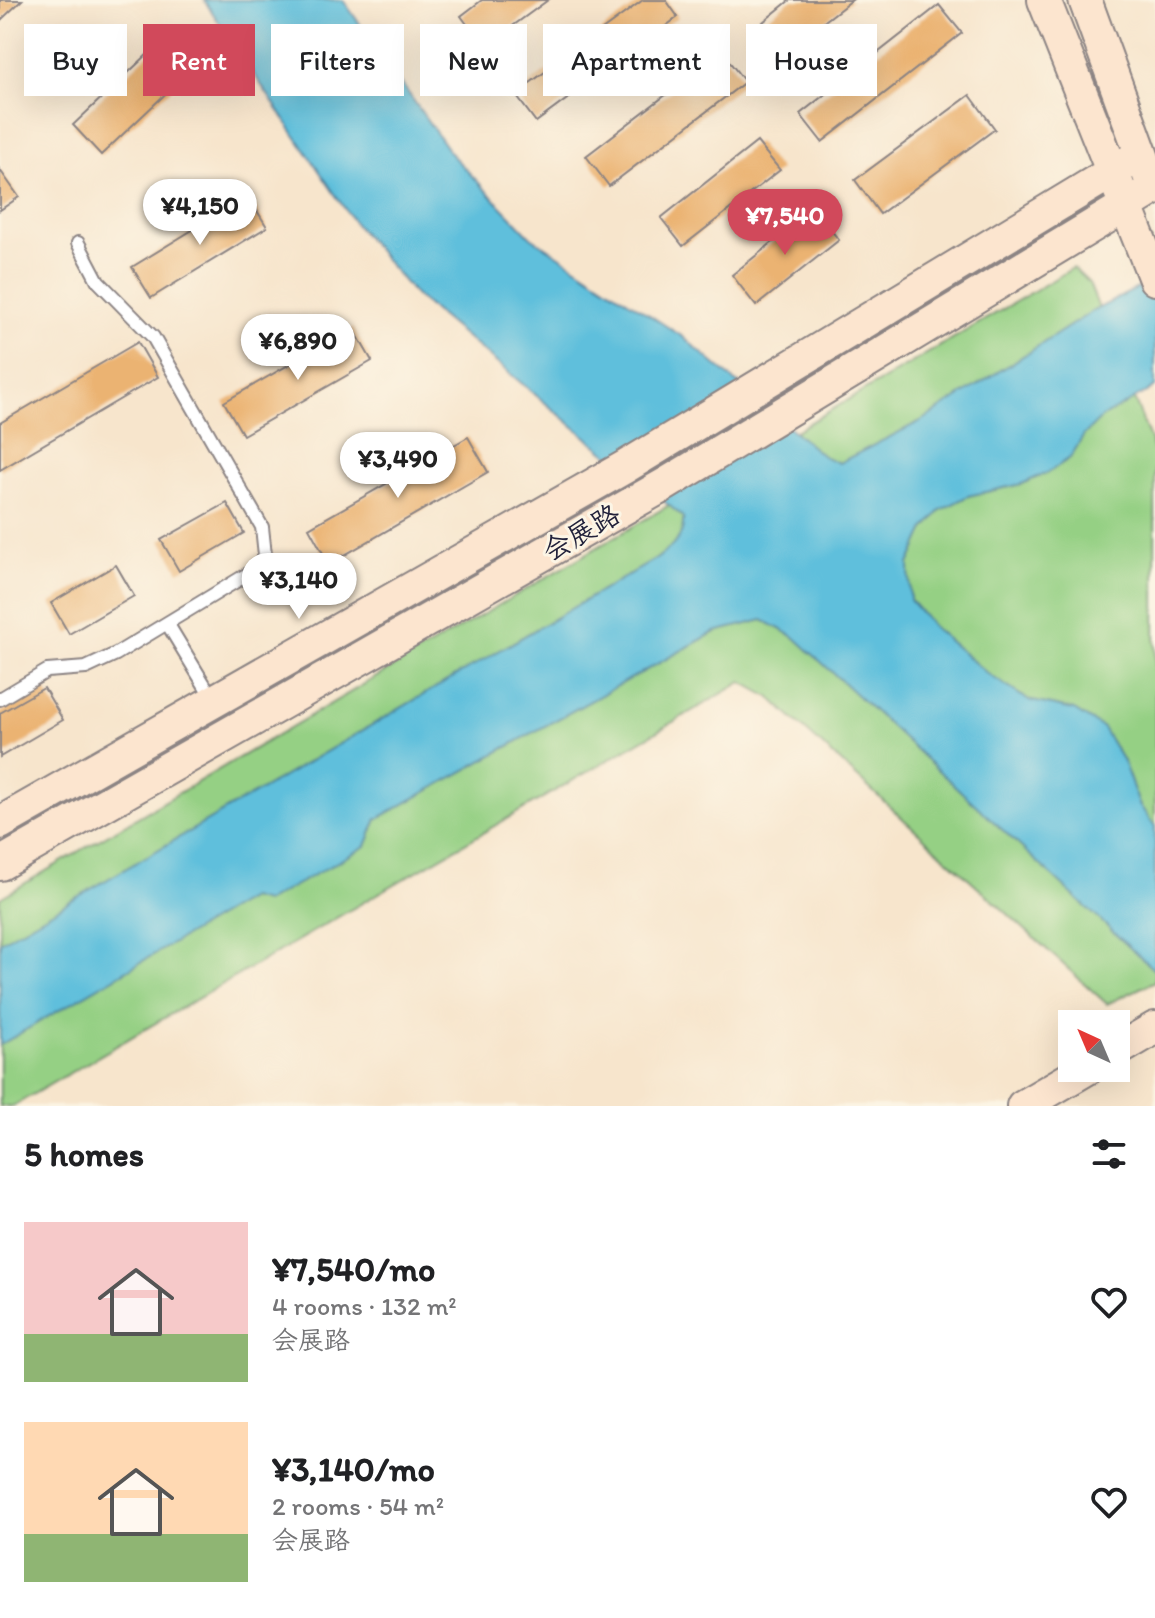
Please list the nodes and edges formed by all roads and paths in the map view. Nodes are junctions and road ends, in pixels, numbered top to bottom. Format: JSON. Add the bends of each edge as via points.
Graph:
{"nodes":[{"id":1,"x":1044,"y":0,"type":"edge"},
{"id":2,"x":1085,"y":0,"type":"edge"},
{"id":3,"x":1127,"y":163,"type":"junction"},
{"id":4,"x":1155,"y":189,"type":"edge"},
{"id":5,"x":1126,"y":206,"type":"junction"},
{"id":6,"x":78,"y":243,"type":"dead end"},
{"id":7,"x":1155,"y":279,"type":"edge"},
{"id":8,"x":167,"y":623,"type":"junction"},
{"id":9,"x":0,"y":699,"type":"edge"},
{"id":10,"x":215,"y":701,"type":"junction"},
{"id":11,"x":0,"y":823,"type":"edge"},
{"id":12,"x":0,"y":864,"type":"edge"},
{"id":13,"x":1155,"y":1028,"type":"edge"},
{"id":14,"x":1130,"y":1043,"type":"edge"},
{"id":15,"x":1064,"y":1082,"type":"edge"},
{"id":16,"x":1023,"y":1106,"type":"edge"}],
"edges":[{"from":1,"to":3,"type":"street"},
{"from":2,"to":3,"type":"street"},
{"from":3,"to":4,"type":"street"},
{"from":3,"to":5,"type":"street"},
{"from":3,"to":10,"type":"street","name":"会展路","via":[[762,387]]},
{"from":4,"to":5,"type":"street","name":"会展路"},
{"from":5,"to":7,"type":"street"},
{"from":5,"to":12,"type":"street","name":"会展路","via":[[666,484]]},
{"from":6,"to":8,"type":"lane","via":[[98,281],[153,337],[266,540],[256,569]]},
{"from":8,"to":9,"type":"lane","via":[[100,662],[47,671]]},
{"from":8,"to":10,"type":"lane"},
{"from":10,"to":11,"type":"street","name":"会展路"},
{"from":13,"to":14,"type":"street"},
{"from":15,"to":16,"type":"street"}]}
